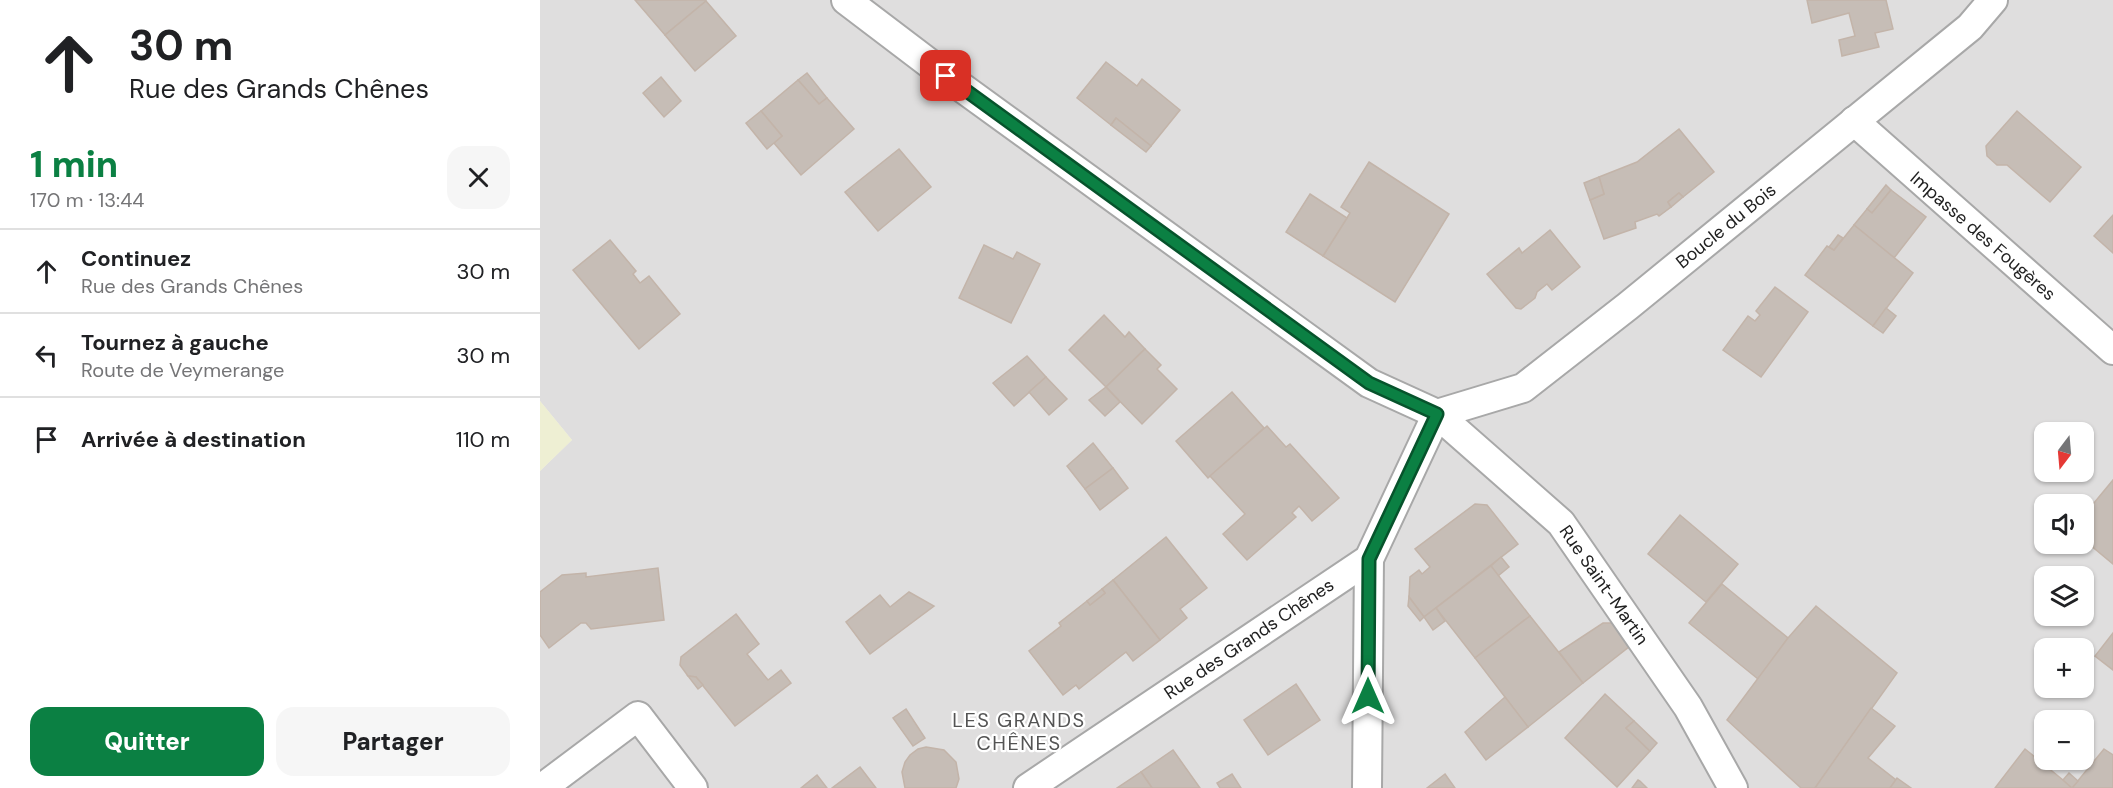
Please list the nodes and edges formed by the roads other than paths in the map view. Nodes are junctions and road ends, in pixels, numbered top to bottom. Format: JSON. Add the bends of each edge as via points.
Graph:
{"nodes":[{"id":1,"x":846,"y":0,"type":"edge"},
{"id":2,"x":1993,"y":0,"type":"edge"},
{"id":3,"x":1854,"y":121,"type":"junction"},
{"id":4,"x":2113,"y":350,"type":"edge"},
{"id":5,"x":1437,"y":414,"type":"junction"},
{"id":6,"x":1369,"y":559,"type":"junction"},
{"id":7,"x":542,"y":788,"type":"edge"},
{"id":8,"x":693,"y":788,"type":"edge"},
{"id":9,"x":1028,"y":788,"type":"edge"},
{"id":10,"x":1367,"y":788,"type":"edge"},
{"id":11,"x":1733,"y":788,"type":"edge"}],
"edges":[{"from":1,"to":5,"type":"street","name":"Rue Saint-Martin","via":[[1369,383]]},
{"from":2,"to":3,"type":"street","name":"Boucle du Bois","via":[[1970,27]]},
{"from":3,"to":4,"type":"street","name":"Impasse des Fougères"},
{"from":3,"to":5,"type":"street","name":"Boucle du Bois","via":[[1523,388]]},
{"from":5,"to":6,"type":"street"},
{"from":5,"to":11,"type":"street","name":"Rue Saint-Martin","via":[[1561,523],[1688,707]]},
{"from":6,"to":9,"type":"street","name":"Rue des Grands Chênes"},
{"from":6,"to":10,"type":"street"},
{"from":7,"to":8,"type":"street","via":[[638,716]]}]}
